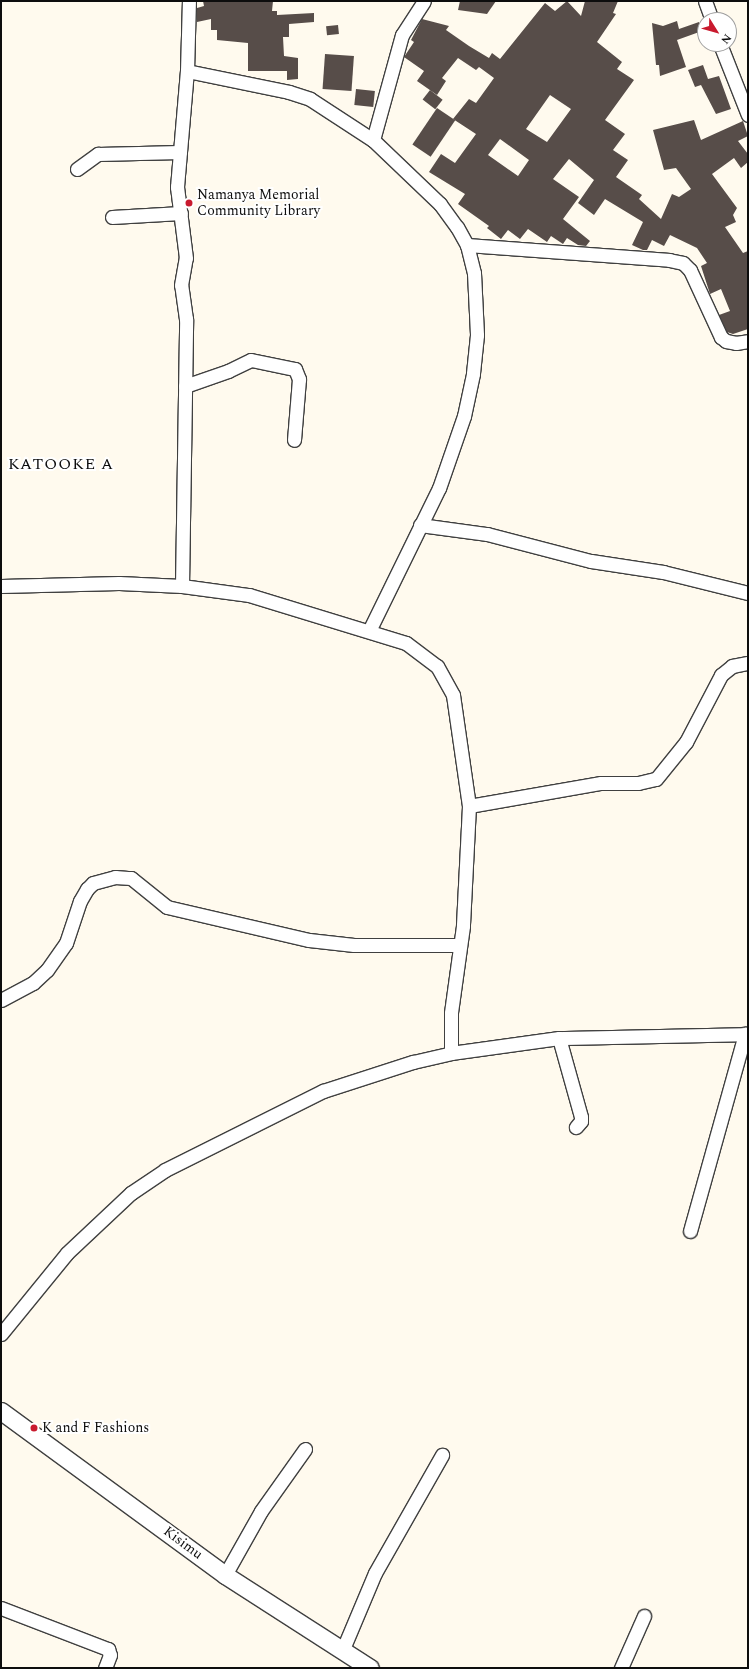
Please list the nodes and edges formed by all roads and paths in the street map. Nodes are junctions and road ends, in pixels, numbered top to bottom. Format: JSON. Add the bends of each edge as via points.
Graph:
{"nodes":[{"id":1,"x":189,"y":1,"type":"edge"},
{"id":2,"x":424,"y":1,"type":"edge"},
{"id":3,"x":705,"y":1,"type":"edge"},
{"id":4,"x":709,"y":12,"type":"edge"},
{"id":5,"x":723,"y":52,"type":"edge"},
{"id":6,"x":187,"y":71,"type":"junction"},
{"id":7,"x":748,"y":115,"type":"edge"},
{"id":8,"x":373,"y":140,"type":"junction"},
{"id":9,"x":180,"y":152,"type":"junction"},
{"id":10,"x":77,"y":169,"type":"dead end"},
{"id":11,"x":181,"y":213,"type":"junction"},
{"id":12,"x":112,"y":218,"type":"dead end"},
{"id":13,"x":467,"y":246,"type":"junction"},
{"id":14,"x":748,"y":341,"type":"edge"},
{"id":15,"x":185,"y":386,"type":"junction"},
{"id":16,"x":294,"y":440,"type":"dead end"},
{"id":17,"x":420,"y":525,"type":"junction"},
{"id":18,"x":1,"y":586,"type":"edge"},
{"id":19,"x":182,"y":586,"type":"junction"},
{"id":20,"x":748,"y":593,"type":"edge"},
{"id":21,"x":369,"y":631,"type":"junction"},
{"id":22,"x":748,"y":663,"type":"edge"},
{"id":23,"x":469,"y":806,"type":"junction"},
{"id":24,"x":460,"y":945,"type":"junction"},
{"id":25,"x":1,"y":1000,"type":"edge"},
{"id":26,"x":747,"y":1034,"type":"edge"},
{"id":27,"x":559,"y":1038,"type":"junction"},
{"id":28,"x":451,"y":1053,"type":"junction"},
{"id":29,"x":576,"y":1127,"type":"dead end"},
{"id":30,"x":690,"y":1231,"type":"dead end"},
{"id":31,"x":1,"y":1334,"type":"edge"},
{"id":32,"x":1,"y":1411,"type":"edge"},
{"id":33,"x":306,"y":1449,"type":"dead end"},
{"id":34,"x":442,"y":1455,"type":"dead end"},
{"id":35,"x":226,"y":1575,"type":"junction"},
{"id":36,"x":1,"y":1608,"type":"edge"},
{"id":37,"x":644,"y":1616,"type":"dead end"},
{"id":38,"x":343,"y":1649,"type":"junction"},
{"id":39,"x":105,"y":1668,"type":"edge"},
{"id":40,"x":370,"y":1668,"type":"edge"},
{"id":41,"x":621,"y":1668,"type":"edge"}],
"edges":[{"from":1,"to":6,"type":"street"},
{"from":2,"to":8,"type":"street","via":[[402,35]]},
{"from":3,"to":4,"type":"street"},
{"from":5,"to":7,"type":"street"},
{"from":6,"to":8,"type":"street","via":[[289,92],[310,99]]},
{"from":6,"to":9,"type":"street"},
{"from":8,"to":13,"type":"street","via":[[440,204]]},
{"from":9,"to":10,"type":"street","via":[[98,154]]},
{"from":9,"to":11,"type":"street","via":[[177,187]]},
{"from":11,"to":12,"type":"street"},
{"from":11,"to":15,"type":"street","via":[[186,258],[181,285],[186,319]]},
{"from":13,"to":14,"type":"street","via":[[682,263],[690,270],[721,337],[736,343]]},
{"from":13,"to":17,"type":"street","via":[[476,294],[477,335],[473,374],[464,416],[439,488]]},
{"from":15,"to":16,"type":"street","via":[[251,360],[295,368],[299,379]]},
{"from":15,"to":19,"type":"street"},
{"from":17,"to":20,"type":"street","via":[[487,534],[591,560],[663,572]]},
{"from":17,"to":21,"type":"street"},
{"from":18,"to":19,"type":"street","via":[[119,583]]},
{"from":19,"to":21,"type":"street","via":[[249,595]]},
{"from":21,"to":23,"type":"street","via":[[406,643],[437,666],[453,695]]},
{"from":22,"to":23,"type":"street","via":[[741,662],[721,675],[686,742],[656,779],[638,783],[600,783]]},
{"from":23,"to":24,"type":"street"},
{"from":24,"to":25,"type":"street","via":[[354,945],[308,940],[167,907],[131,878],[115,877],[93,884],[87,889],[80,901],[66,943],[47,970],[33,983]]},
{"from":24,"to":28,"type":"street","via":[[451,1013]]},
{"from":26,"to":27,"type":"street"},
{"from":26,"to":30,"type":"street"},
{"from":27,"to":28,"type":"street"},
{"from":27,"to":29,"type":"street","via":[[581,1117],[580,1124]]},
{"from":28,"to":31,"type":"street","via":[[323,1091],[165,1170],[130,1193],[97,1222],[47,1276]]},
{"from":32,"to":35,"type":"street","name":"Kisimu"},
{"from":33,"to":35,"type":"street","via":[[261,1512]]},
{"from":34,"to":38,"type":"street","via":[[375,1573]]},
{"from":35,"to":38,"type":"street","name":"Kisimu"},
{"from":36,"to":39,"type":"street","via":[[108,1649],[110,1655]]},
{"from":37,"to":41,"type":"street"},
{"from":38,"to":40,"type":"street","name":"Kisimu"}]}
